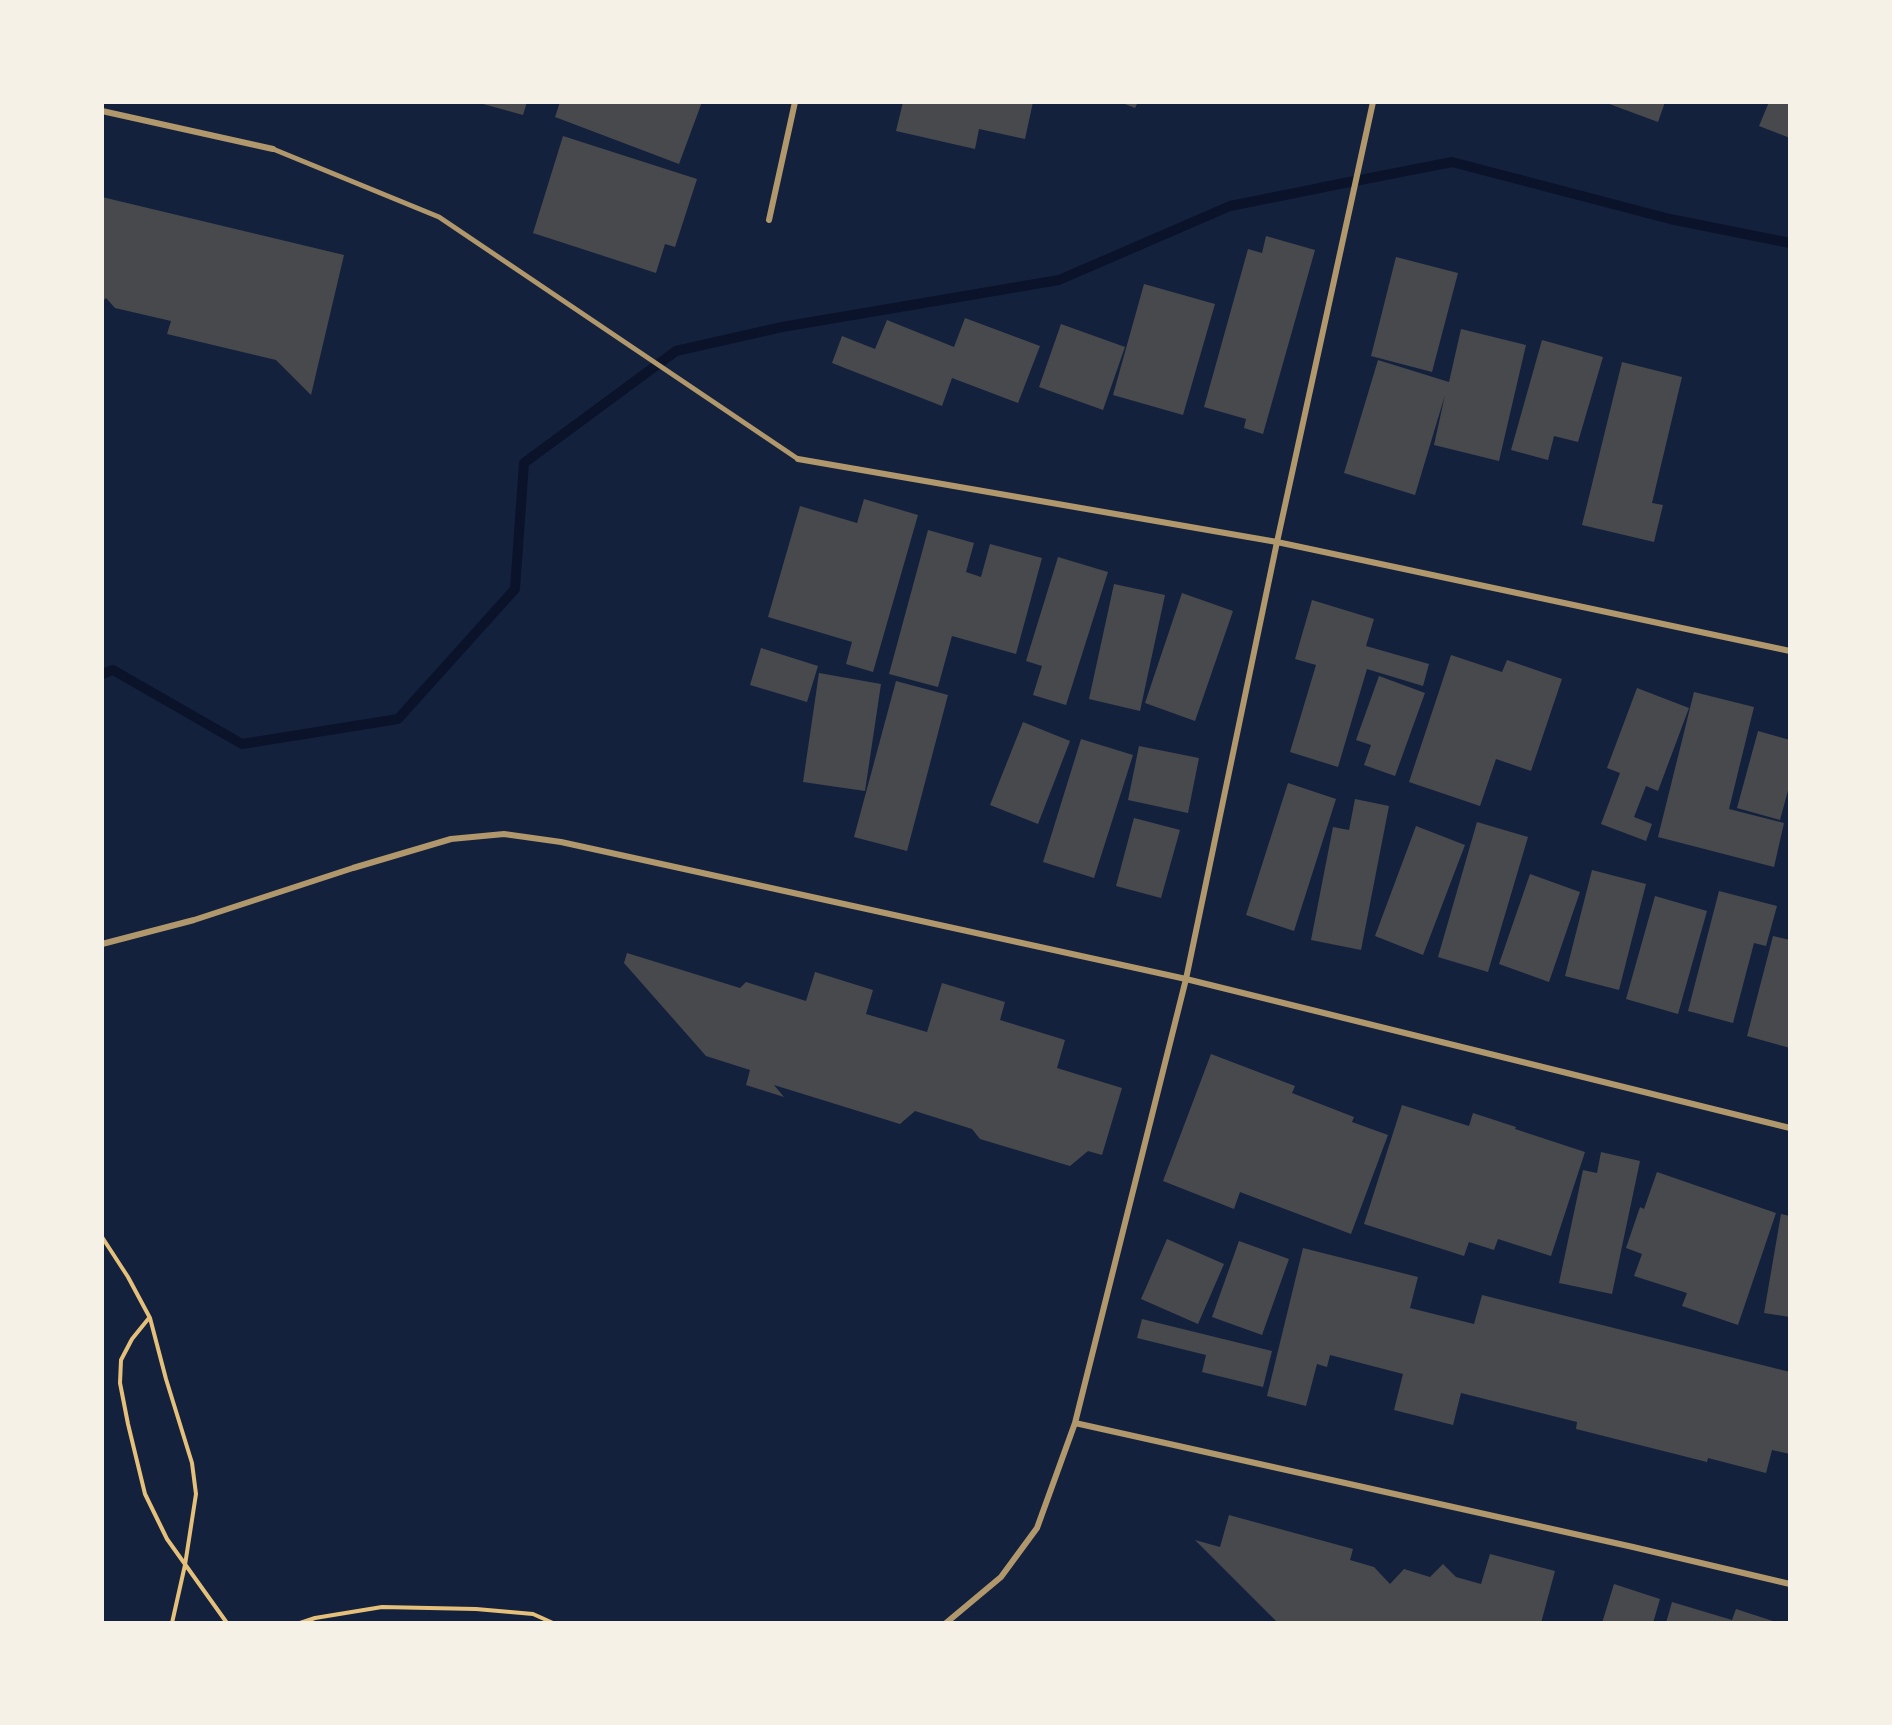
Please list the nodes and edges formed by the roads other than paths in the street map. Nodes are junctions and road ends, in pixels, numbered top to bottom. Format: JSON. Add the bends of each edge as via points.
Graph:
{"nodes":[{"id":1,"x":795,"y":102,"type":"edge"},
{"id":2,"x":1373,"y":102,"type":"edge"},
{"id":3,"x":102,"y":111,"type":"edge"},
{"id":4,"x":273,"y":149,"type":"joint"},
{"id":5,"x":769,"y":220,"type":"dead end"},
{"id":6,"x":798,"y":459,"type":"joint"},
{"id":7,"x":1277,"y":542,"type":"junction"},
{"id":8,"x":1790,"y":651,"type":"edge"},
{"id":9,"x":102,"y":944,"type":"edge"},
{"id":10,"x":1186,"y":979,"type":"junction"},
{"id":11,"x":1790,"y":1128,"type":"edge"},
{"id":12,"x":1075,"y":1423,"type":"junction"},
{"id":13,"x":1790,"y":1584,"type":"edge"},
{"id":14,"x":946,"y":1623,"type":"edge"}],
"edges":[{"from":1,"to":5,"type":"street"},
{"from":2,"to":7,"type":"street"},
{"from":3,"to":4,"type":"street"},
{"from":4,"to":6,"type":"street","via":[[439,217]]},
{"from":6,"to":7,"type":"street"},
{"from":7,"to":8,"type":"street"},
{"from":7,"to":10,"type":"street"},
{"from":9,"to":10,"type":"street","via":[[194,920],[451,839],[504,834],[561,842]]},
{"from":10,"to":11,"type":"street"},
{"from":10,"to":12,"type":"street"},
{"from":12,"to":13,"type":"street"},
{"from":12,"to":14,"type":"street","via":[[1037,1528],[1001,1577]]}]}
